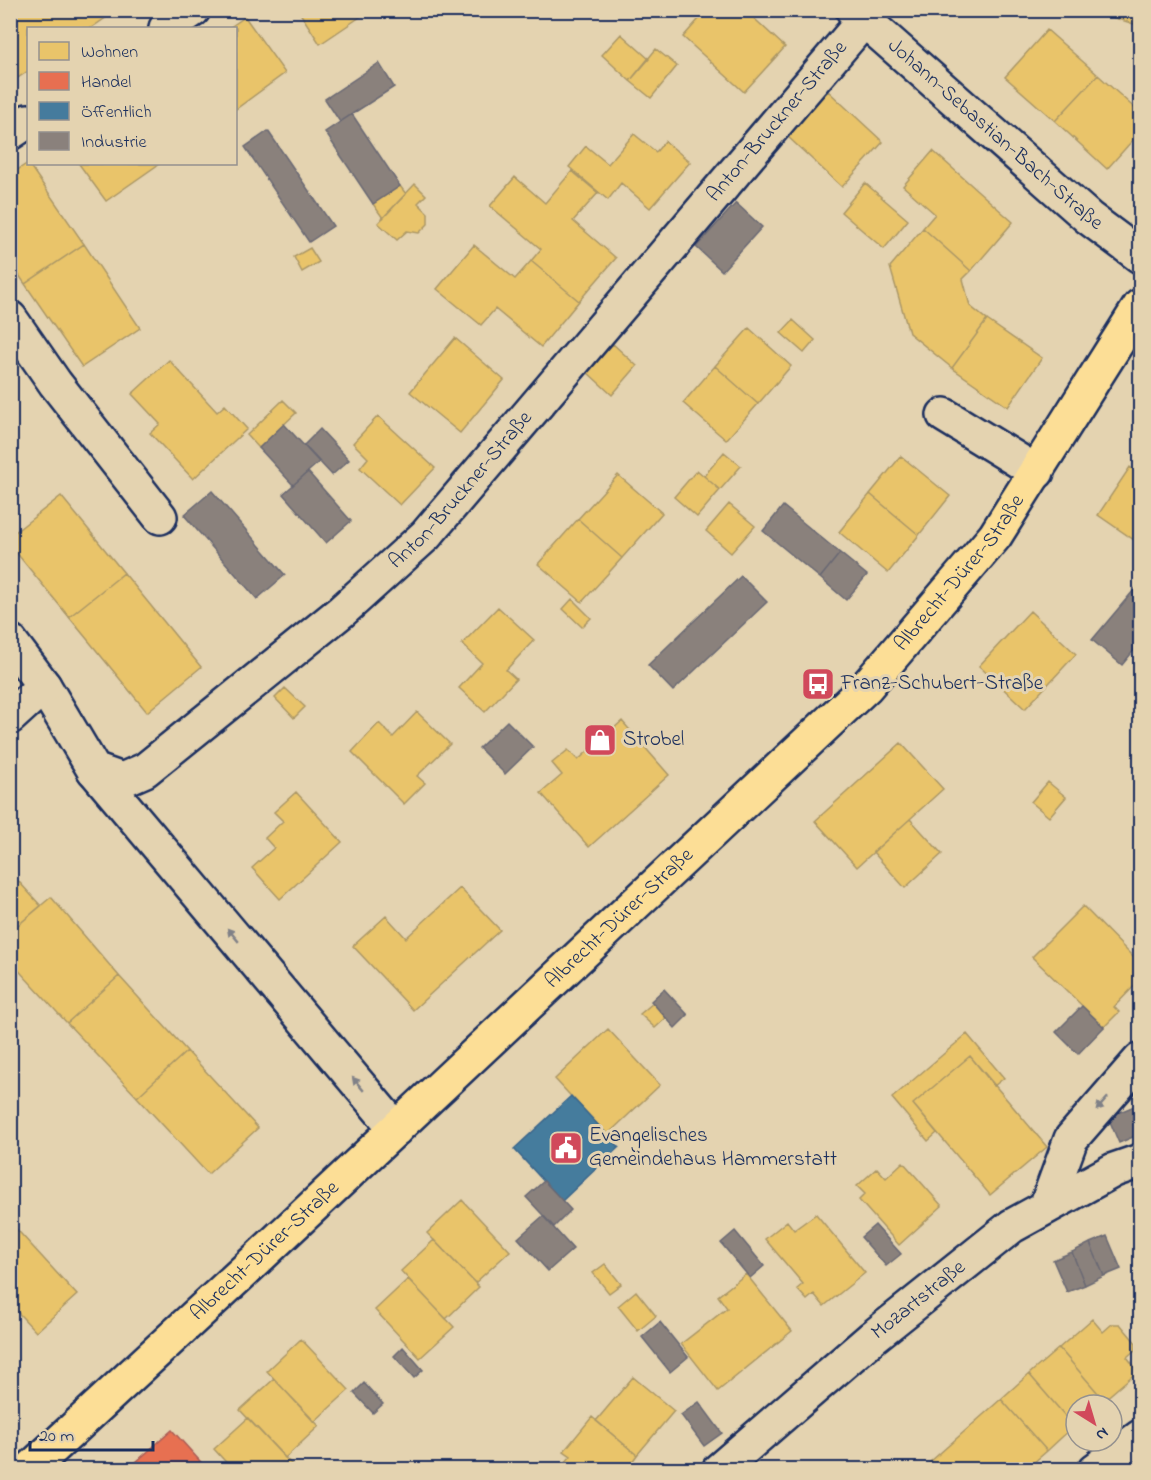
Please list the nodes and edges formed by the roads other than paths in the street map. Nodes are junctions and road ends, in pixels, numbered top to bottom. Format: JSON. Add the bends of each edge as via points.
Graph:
{"nodes":[{"id":1,"x":193,"y":10,"type":"edge"},
{"id":2,"x":859,"y":15,"type":"edge"},
{"id":3,"x":168,"y":27,"type":"edge"},
{"id":4,"x":27,"y":122,"type":"edge"},
{"id":5,"x":10,"y":133,"type":"edge"},
{"id":6,"x":1140,"y":256,"type":"edge"},
{"id":7,"x":1140,"y":306,"type":"edge"},
{"id":8,"x":10,"y":318,"type":"edge"},
{"id":9,"x":944,"y":415,"type":"dead end"},
{"id":10,"x":1037,"y":472,"type":"junction"},
{"id":11,"x":160,"y":517,"type":"dead end"},
{"id":12,"x":10,"y":641,"type":"edge"},
{"id":13,"x":44,"y":686,"type":"junction"},
{"id":14,"x":10,"y":717,"type":"edge"},
{"id":15,"x":94,"y":770,"type":"junction"},
{"id":16,"x":1140,"y":1060,"type":"edge"},
{"id":17,"x":396,"y":1129,"type":"junction"},
{"id":18,"x":1140,"y":1161,"type":"edge"},
{"id":19,"x":1046,"y":1207,"type":"junction"},
{"id":20,"x":1140,"y":1437,"type":"edge"},
{"id":21,"x":29,"y":1470,"type":"edge"},
{"id":22,"x":719,"y":1470,"type":"edge"},
{"id":23,"x":1095,"y":1470,"type":"edge"}],
"edges":[{"from":1,"to":3,"type":"street"},
{"from":2,"to":6,"type":"street","name":"Johann-Sebastian-Bach-Straße","via":[[1089,218]]},
{"from":2,"to":15,"type":"street","name":"Anton-Bruckner-Straße","via":[[426,535],[342,611],[145,770],[122,780]]},
{"from":4,"to":5,"type":"street"},
{"from":7,"to":10,"type":"main road","name":"Albrecht-Dürer-Straße"},
{"from":8,"to":11,"type":"street","via":[[55,383]]},
{"from":9,"to":10,"type":"street"},
{"from":10,"to":17,"type":"main road","name":"Albrecht-Dürer-Straße","via":[[995,536],[866,687]]},
{"from":12,"to":13,"type":"street"},
{"from":13,"to":14,"type":"street"},
{"from":13,"to":15,"type":"street"},
{"from":17,"to":15,"type":"street","one_way":true},
{"from":16,"to":19,"type":"street","one_way":true,"via":[[1071,1139]]},
{"from":17,"to":21,"type":"main road","name":"Albrecht-Dürer-Straße"},
{"from":18,"to":19,"type":"street","name":"Mozartstraße","via":[[1114,1170]]},
{"from":19,"to":22,"type":"street","name":"Mozartstraße","via":[[1012,1226],[967,1261]]},
{"from":20,"to":23,"type":"street"}]}
